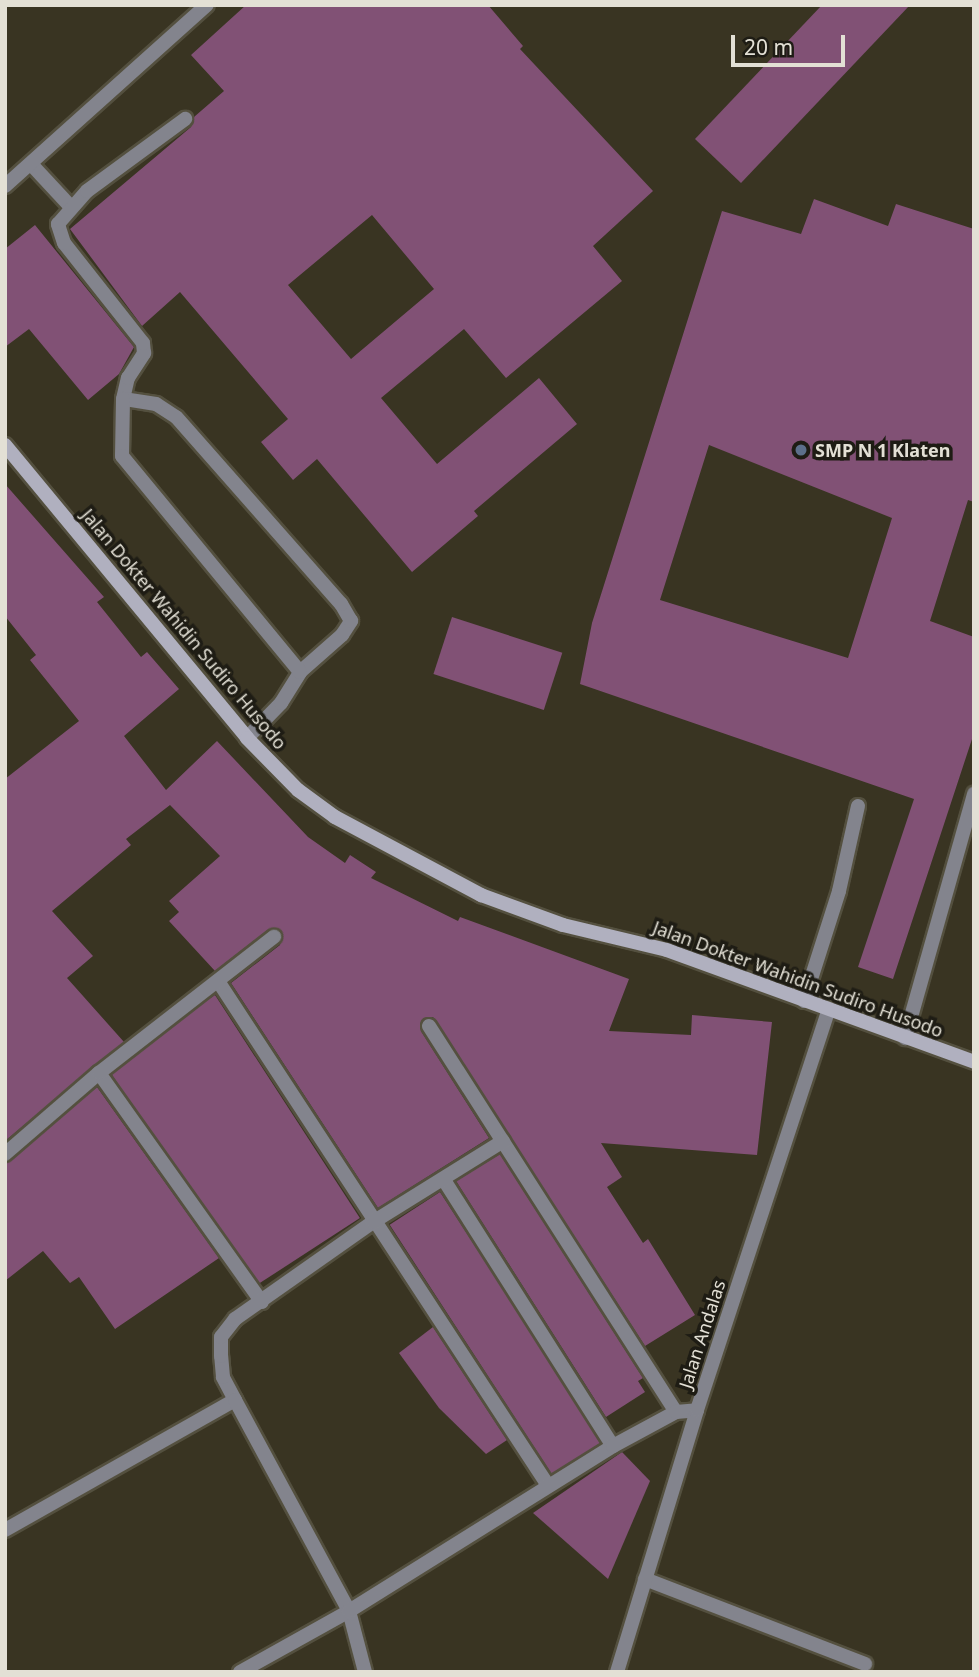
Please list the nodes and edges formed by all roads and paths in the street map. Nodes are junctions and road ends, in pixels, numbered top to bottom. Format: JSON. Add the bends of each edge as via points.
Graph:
{"nodes":[{"id":1,"x":206,"y":5,"type":"edge"},
{"id":2,"x":186,"y":119,"type":"dead end"},
{"id":3,"x":31,"y":164,"type":"junction"},
{"id":4,"x":5,"y":186,"type":"edge"},
{"id":5,"x":70,"y":206,"type":"junction"},
{"id":6,"x":123,"y":399,"type":"junction"},
{"id":7,"x":5,"y":445,"type":"edge"},
{"id":8,"x":300,"y":672,"type":"junction"},
{"id":9,"x":247,"y":738,"type":"junction"},
{"id":10,"x":974,"y":794,"type":"edge"},
{"id":11,"x":858,"y":806,"type":"dead end"},
{"id":12,"x":274,"y":937,"type":"dead end"},
{"id":13,"x":218,"y":981,"type":"junction"},
{"id":14,"x":804,"y":1001,"type":"junction"},
{"id":15,"x":828,"y":1011,"type":"junction"},
{"id":16,"x":429,"y":1026,"type":"dead end"},
{"id":17,"x":905,"y":1038,"type":"junction"},
{"id":18,"x":974,"y":1062,"type":"edge"},
{"id":19,"x":99,"y":1073,"type":"junction"},
{"id":20,"x":503,"y":1141,"type":"junction"},
{"id":21,"x":5,"y":1154,"type":"edge"},
{"id":22,"x":444,"y":1180,"type":"junction"},
{"id":23,"x":373,"y":1222,"type":"junction"},
{"id":24,"x":262,"y":1302,"type":"junction"},
{"id":25,"x":235,"y":1400,"type":"junction"},
{"id":26,"x":697,"y":1410,"type":"junction"},
{"id":27,"x":677,"y":1412,"type":"junction"},
{"id":28,"x":613,"y":1446,"type":"junction"},
{"id":29,"x":547,"y":1484,"type":"junction"},
{"id":30,"x":5,"y":1530,"type":"edge"},
{"id":31,"x":645,"y":1579,"type":"junction"},
{"id":32,"x":349,"y":1611,"type":"junction"},
{"id":33,"x":865,"y":1664,"type":"dead end"},
{"id":34,"x":240,"y":1672,"type":"edge"},
{"id":35,"x":365,"y":1672,"type":"edge"},
{"id":36,"x":617,"y":1672,"type":"edge"}],
"edges":[{"from":1,"to":3,"type":"street"},
{"from":2,"to":5,"type":"street"},
{"from":3,"to":4,"type":"street"},
{"from":3,"to":5,"type":"street"},
{"from":5,"to":6,"type":"street","via":[[61,215],[58,234],[143,344],[144,353],[128,378]]},
{"from":6,"to":8,"type":"street","via":[[122,456]]},
{"from":6,"to":8,"type":"street","via":[[156,404],[176,417],[341,604],[351,621],[342,635]]},
{"from":7,"to":9,"type":"main road","name":"Jalan Dokter Wahidin Sudiro Husodo"},
{"from":8,"to":9,"type":"street","via":[[281,703]]},
{"from":9,"to":14,"type":"main road","name":"Jalan Dokter Wahidin Sudiro Husodo","via":[[298,790],[335,817],[481,895],[563,925],[667,950]]},
{"from":10,"to":17,"type":"street"},
{"from":11,"to":14,"type":"street","via":[[839,891]]},
{"from":12,"to":13,"type":"street"},
{"from":13,"to":19,"type":"street"},
{"from":13,"to":23,"type":"street"},
{"from":14,"to":15,"type":"main road","name":"Jalan Dokter Wahidin Sudiro Husodo"},
{"from":15,"to":17,"type":"main road","name":"Jalan Dokter Wahidin Sudiro Husodo"},
{"from":15,"to":26,"type":"street","name":"Jalan Andalas"},
{"from":16,"to":20,"type":"street"},
{"from":17,"to":18,"type":"main road","name":"Jalan Dokter Wahidin Sudiro Husodo"},
{"from":19,"to":21,"type":"street"},
{"from":19,"to":24,"type":"street"},
{"from":20,"to":22,"type":"street"},
{"from":20,"to":27,"type":"street"},
{"from":22,"to":23,"type":"street"},
{"from":22,"to":28,"type":"street"},
{"from":23,"to":24,"type":"street"},
{"from":23,"to":29,"type":"street"},
{"from":24,"to":25,"type":"street","via":[[234,1319],[221,1337],[223,1377]]},
{"from":25,"to":30,"type":"street"},
{"from":25,"to":32,"type":"street"},
{"from":26,"to":27,"type":"street"},
{"from":26,"to":31,"type":"street","name":"Jalan Andalas"},
{"from":27,"to":28,"type":"street"},
{"from":28,"to":29,"type":"street"},
{"from":29,"to":32,"type":"street"},
{"from":31,"to":33,"type":"street"},
{"from":31,"to":36,"type":"street","name":"Jalan Andalas"},
{"from":32,"to":34,"type":"street"},
{"from":32,"to":35,"type":"street"}]}
